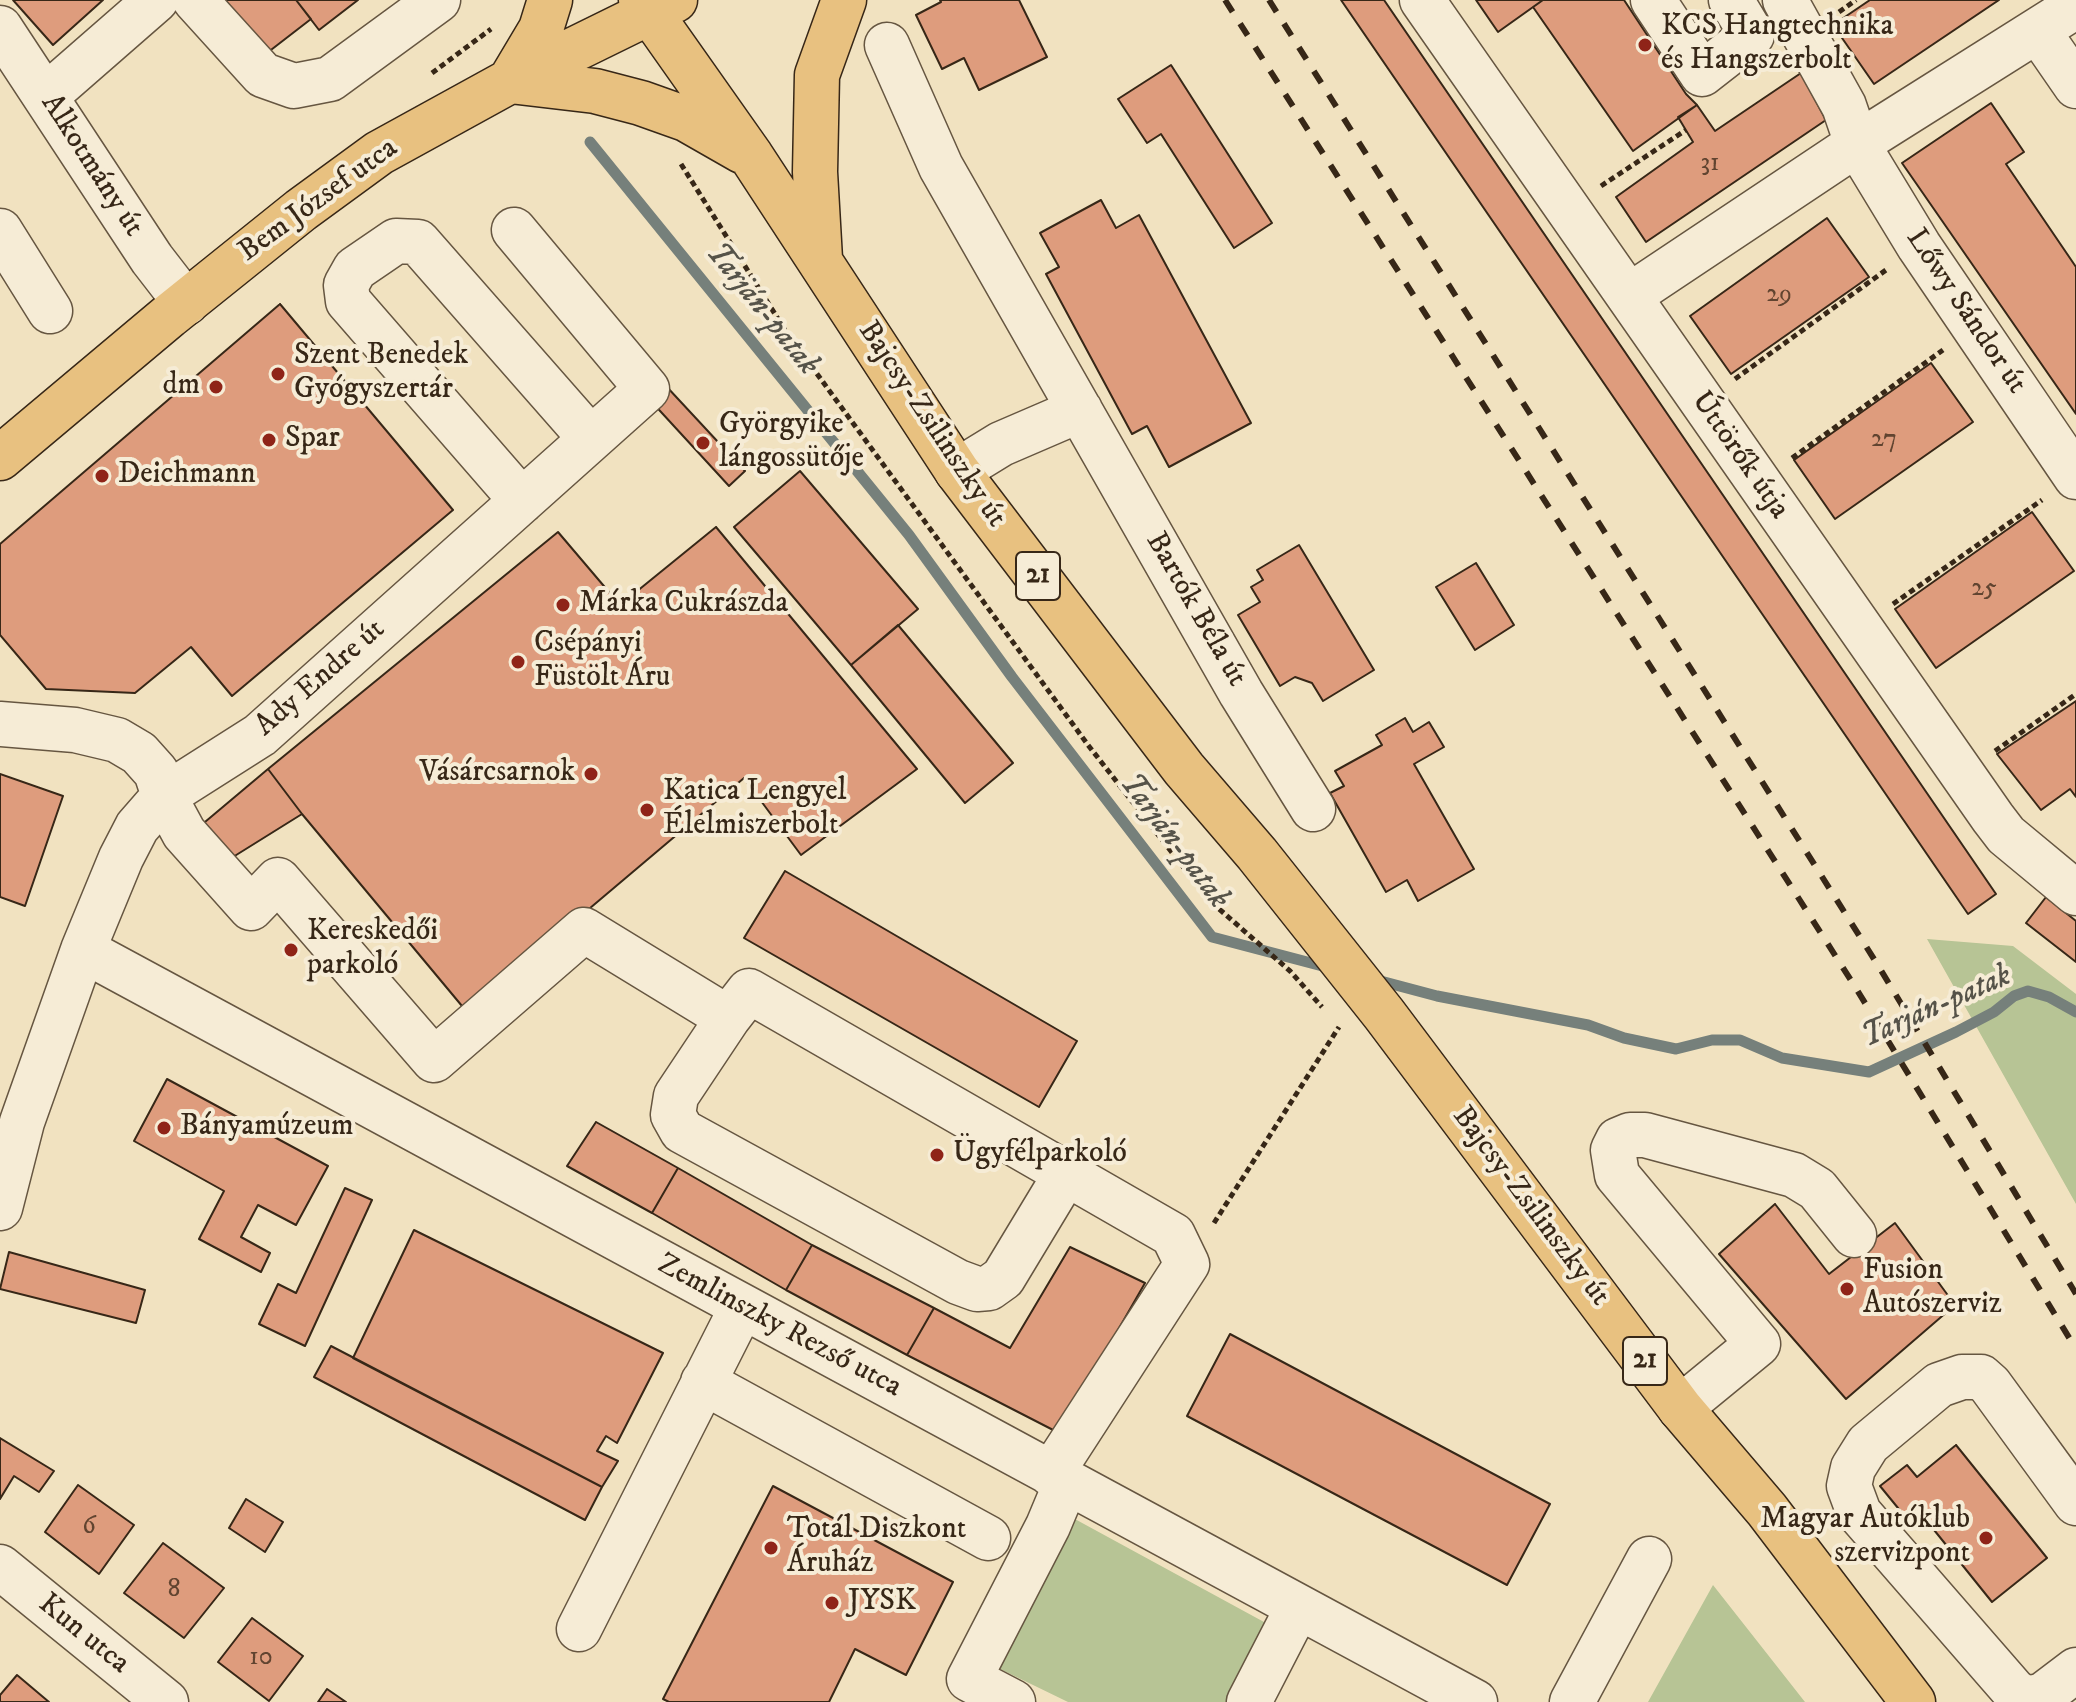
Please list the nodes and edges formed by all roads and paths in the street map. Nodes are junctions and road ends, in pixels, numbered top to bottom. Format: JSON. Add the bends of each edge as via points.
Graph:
{"nodes":[{"id":1,"x":156,"y":0,"type":"edge"},
{"id":2,"x":195,"y":0,"type":"edge"},
{"id":3,"x":550,"y":0,"type":"edge"},
{"id":4,"x":844,"y":0,"type":"edge"},
{"id":5,"x":1422,"y":0,"type":"edge"},
{"id":6,"x":1653,"y":0,"type":"edge"},
{"id":7,"x":1731,"y":0,"type":"edge"},
{"id":8,"x":1785,"y":0,"type":"edge"},
{"id":9,"x":655,"y":4,"type":"edge"},
{"id":10,"x":423,"y":5,"type":"edge"},
{"id":11,"x":2076,"y":6,"type":"edge"},
{"id":12,"x":0,"y":28,"type":"edge"},
{"id":13,"x":2038,"y":31,"type":"junction"},
{"id":14,"x":887,"y":45,"type":"dead end"},
{"id":15,"x":510,"y":81,"type":"junction"},
{"id":16,"x":2076,"y":86,"type":"edge"},
{"id":17,"x":46,"y":96,"type":"junction"},
{"id":18,"x":1686,"y":130,"type":"dead end"},
{"id":19,"x":1857,"y":144,"type":"junction"},
{"id":20,"x":675,"y":156,"type":"dead end"},
{"id":21,"x":751,"y":156,"type":"junction"},
{"id":22,"x":1593,"y":191,"type":"dead end"},
{"id":23,"x":514,"y":230,"type":"dead end"},
{"id":24,"x":0,"y":231,"type":"edge"},
{"id":25,"x":1919,"y":246,"type":"junction"},
{"id":26,"x":820,"y":261,"type":"junction"},
{"id":27,"x":1629,"y":296,"type":"junction"},
{"id":28,"x":186,"y":303,"type":"junction"},
{"id":29,"x":50,"y":311,"type":"dead end"},
{"id":30,"x":1974,"y":327,"type":"junction"},
{"id":31,"x":1725,"y":386,"type":"dead end"},
{"id":32,"x":1080,"y":410,"type":"junction"},
{"id":33,"x":591,"y":439,"type":"junction"},
{"id":34,"x":0,"y":458,"type":"edge"},
{"id":35,"x":1781,"y":466,"type":"dead end"},
{"id":36,"x":957,"y":471,"type":"junction"},
{"id":37,"x":2076,"y":477,"type":"edge"},
{"id":38,"x":522,"y":501,"type":"junction"},
{"id":39,"x":1882,"y":611,"type":"dead end"},
{"id":40,"x":2076,"y":694,"type":"edge"},
{"id":41,"x":0,"y":724,"type":"edge"},
{"id":42,"x":1984,"y":759,"type":"dead end"},
{"id":43,"x":164,"y":796,"type":"junction"},
{"id":44,"x":1313,"y":809,"type":"dead end"},
{"id":45,"x":2076,"y":893,"type":"edge"},
{"id":46,"x":83,"y":950,"type":"junction"},
{"id":47,"x":1290,"y":971,"type":"dead end"},
{"id":48,"x":728,"y":1018,"type":"junction"},
{"id":49,"x":1339,"y":1027,"type":"dead end"},
{"id":50,"x":1067,"y":1172,"type":"junction"},
{"id":51,"x":0,"y":1208,"type":"edge"},
{"id":52,"x":1854,"y":1235,"type":"dead end"},
{"id":53,"x":1187,"y":1264,"type":"junction"},
{"id":54,"x":742,"y":1307,"type":"junction"},
{"id":55,"x":703,"y":1382,"type":"junction"},
{"id":56,"x":1680,"y":1408,"type":"junction"},
{"id":57,"x":1059,"y":1479,"type":"junction"},
{"id":58,"x":2076,"y":1503,"type":"edge"},
{"id":59,"x":988,"y":1538,"type":"dead end"},
{"id":60,"x":1649,"y":1559,"type":"dead end"},
{"id":61,"x":0,"y":1567,"type":"edge"},
{"id":62,"x":1298,"y":1607,"type":"junction"},
{"id":63,"x":579,"y":1629,"type":"dead end"},
{"id":64,"x":2076,"y":1670,"type":"edge"},
{"id":65,"x":166,"y":1702,"type":"edge"},
{"id":66,"x":1013,"y":1702,"type":"edge"},
{"id":67,"x":1249,"y":1702,"type":"edge"},
{"id":68,"x":1475,"y":1702,"type":"edge"},
{"id":69,"x":1572,"y":1702,"type":"edge"},
{"id":70,"x":1913,"y":1702,"type":"edge"}],
"edges":[{"from":1,"to":17,"type":"street"},
{"from":2,"to":10,"type":"street","via":[[263,75],[294,86],[330,79]]},
{"from":3,"to":15,"type":"main road","via":[[541,29]]},
{"from":4,"to":26,"type":"main road","via":[[817,75]]},
{"from":5,"to":27,"type":"street","name":"Úttörők útja"},
{"from":6,"to":7,"type":"street","via":[[1702,74],[1752,35]]},
{"from":8,"to":19,"type":"street","name":"Lőwy Sándor út","via":[[1844,106]]},
{"from":9,"to":15,"type":"main road","name":"Bem József utca"},
{"from":9,"to":21,"type":"main road","name":"Bajcsy-Zsilinszky út","number":"21"},
{"from":11,"to":13,"type":"street"},
{"from":12,"to":17,"type":"street","name":"Alkotmány út"},
{"from":13,"to":16,"type":"street"},
{"from":13,"to":19,"type":"street"},
{"from":14,"to":32,"type":"street","name":"Bartók Béla út","via":[[941,167]]},
{"from":15,"to":21,"type":"main road","via":[[595,91],[641,103],[686,119]]},
{"from":15,"to":28,"type":"main road","name":"Bem József utca","via":[[379,153]]},
{"from":17,"to":28,"type":"street","name":"Alkotmány út"},
{"from":18,"to":22,"type":"path"},
{"from":19,"to":25,"type":"street","name":"Lőwy Sándor út"},
{"from":19,"to":27,"type":"street"},
{"from":20,"to":47,"type":"path","via":[[785,330],[1088,745],[1210,901]]},
{"from":21,"to":26,"type":"main road","name":"Bajcsy-Zsilinszky út","number":"21"},
{"from":23,"to":33,"type":"street","name":"Ady Endre út","via":[[647,389]]},
{"from":24,"to":29,"type":"street"},
{"from":25,"to":30,"type":"street","name":"Lőwy Sándor út"},
{"from":25,"to":31,"type":"path"},
{"from":26,"to":36,"type":"main road","name":"Bajcsy-Zsilinszky út","number":"21"},
{"from":27,"to":45,"type":"street","name":"Úttörők útja","via":[[1999,827]]},
{"from":28,"to":34,"type":"main road","name":"Bem József utca"},
{"from":30,"to":35,"type":"path"},
{"from":30,"to":37,"type":"street","name":"Lőwy Sándor út"},
{"from":32,"to":36,"type":"street","via":[[1001,444]]},
{"from":32,"to":44,"type":"street","name":"Bartók Béla út"},
{"from":33,"to":38,"type":"street","name":"Ady Endre út"},
{"from":33,"to":38,"type":"street","via":[[418,242],[396,241],[355,269],[346,285],[348,301]]},
{"from":36,"to":56,"type":"main road","name":"Bajcsy-Zsilinszky út","number":"21","via":[[1184,769],[1384,1014]]},
{"from":37,"to":39,"type":"path"},
{"from":38,"to":43,"type":"street","name":"Ady Endre út","via":[[260,735]]},
{"from":40,"to":42,"type":"path"},
{"from":41,"to":43,"type":"street","via":[[75,730],[117,740],[156,772]]},
{"from":43,"to":46,"type":"street","name":"Ady Endre út","via":[[137,827]]},
{"from":43,"to":48,"type":"street","via":[[184,833],[251,908],[278,880],[434,1060],[584,930]]},
{"from":46,"to":51,"type":"street","name":"Ady Endre út","via":[[22,1122]]},
{"from":46,"to":54,"type":"street","name":"Zemlinszky Rezső utca"},
{"from":48,"to":50,"type":"street","via":[[749,991]]},
{"from":48,"to":50,"type":"street","via":[[676,1096],[673,1115],[682,1131],[958,1282],[989,1288],[1003,1278]]},
{"from":49,"to":53,"type":"path"},
{"from":50,"to":53,"type":"street","via":[[1173,1235]]},
{"from":52,"to":56,"type":"street","via":[[1817,1189],[1794,1175],[1645,1135],[1618,1140],[1613,1150],[1617,1175],[1758,1344]]},
{"from":53,"to":57,"type":"street"},
{"from":54,"to":55,"type":"street"},
{"from":54,"to":57,"type":"street","name":"Zemlinszky Rezső utca"},
{"from":55,"to":59,"type":"street"},
{"from":55,"to":63,"type":"street"},
{"from":56,"to":70,"type":"main road","name":"Bajcsy-Zsilinszky út","number":"21","via":[[1767,1510]]},
{"from":57,"to":62,"type":"street","name":"Zemlinszky Rezső utca"},
{"from":57,"to":66,"type":"street","via":[[1048,1526],[969,1679]]},
{"from":58,"to":64,"type":"street","via":[[1981,1377],[1939,1385],[1868,1444],[1849,1486],[1859,1513],[2013,1690],[2031,1698],[2043,1695]]},
{"from":60,"to":69,"type":"street"},
{"from":61,"to":65,"type":"street","name":"Kun utca"},
{"from":62,"to":67,"type":"street"},
{"from":62,"to":68,"type":"street","name":"Zemlinszky Rezső utca"}]}
